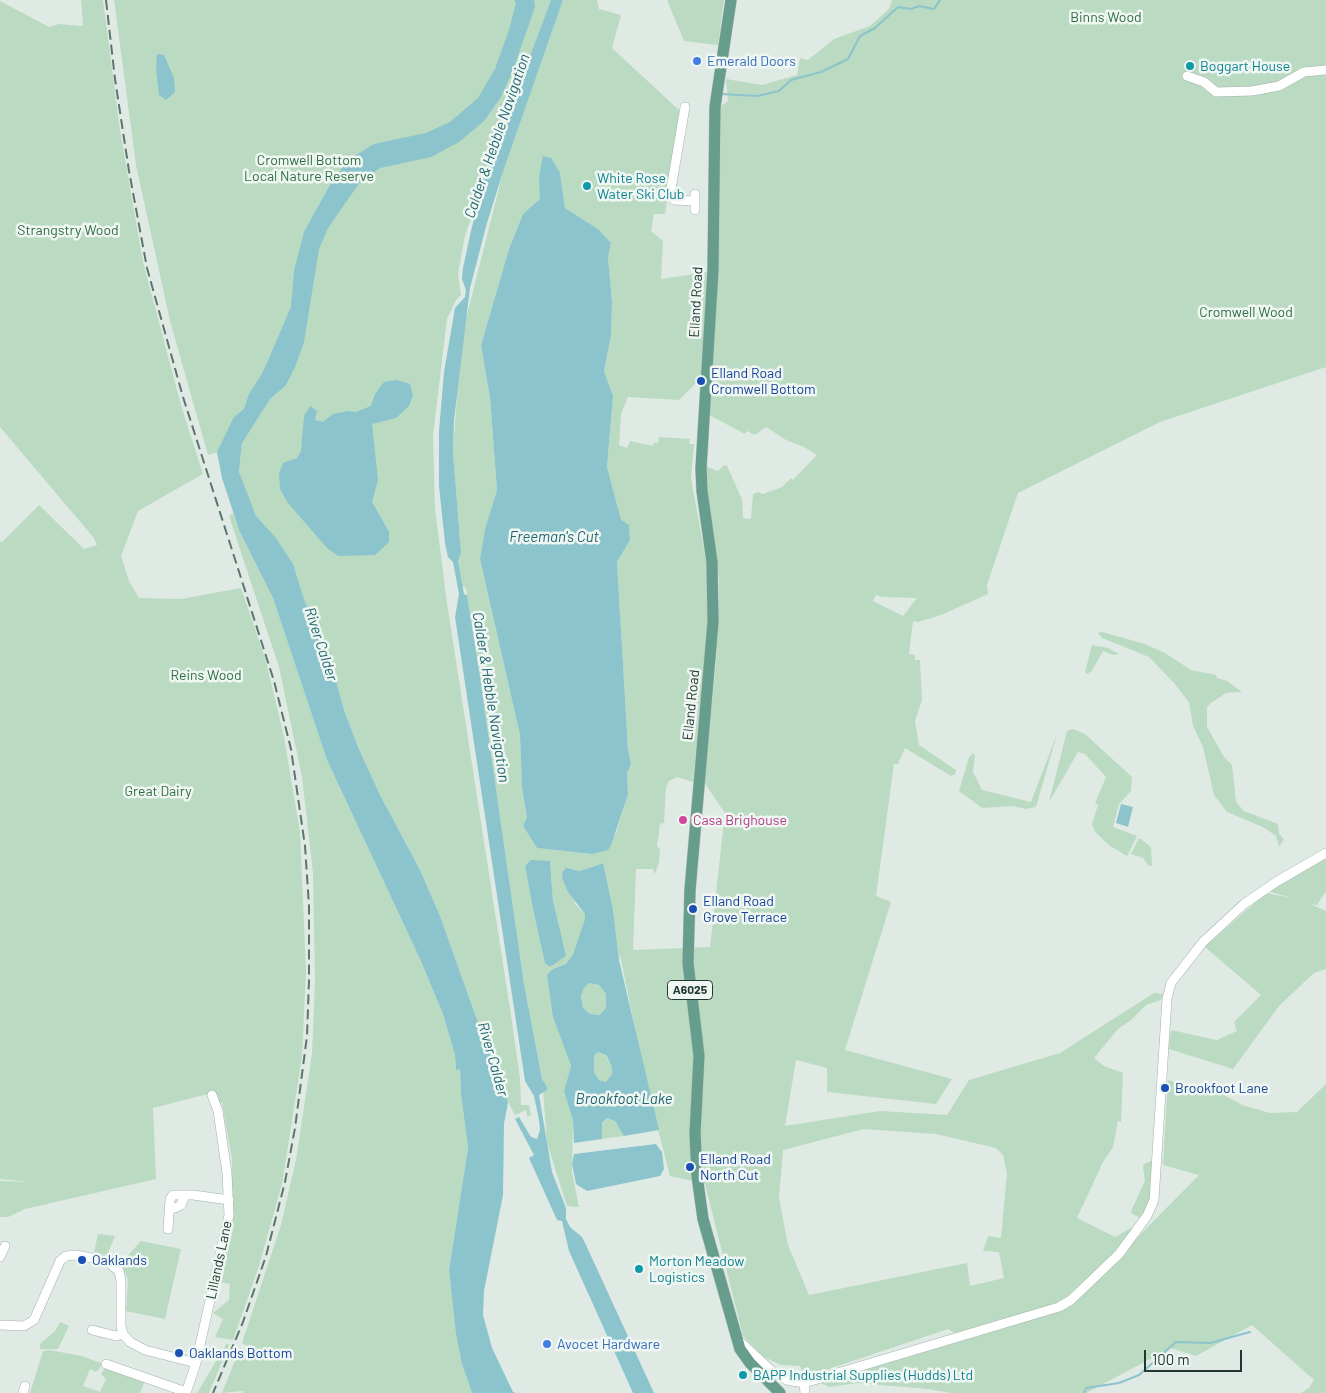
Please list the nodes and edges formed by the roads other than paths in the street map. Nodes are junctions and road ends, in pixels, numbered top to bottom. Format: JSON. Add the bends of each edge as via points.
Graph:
{"nodes":[{"id":1,"x":731,"y":0,"type":"edge"},
{"id":2,"x":1326,"y":70,"type":"edge"},
{"id":3,"x":1187,"y":76,"type":"dead end"},
{"id":4,"x":686,"y":107,"type":"dead end"},
{"id":5,"x":695,"y":202,"type":"dead end"},
{"id":6,"x":1326,"y":853,"type":"edge"},
{"id":7,"x":212,"y":1096,"type":"dead end"},
{"id":8,"x":229,"y":1200,"type":"junction"},
{"id":9,"x":168,"y":1229,"type":"dead end"},
{"id":10,"x":5,"y":1246,"type":"dead end"},
{"id":11,"x":0,"y":1258,"type":"edge"},
{"id":12,"x":0,"y":1326,"type":"edge"},
{"id":13,"x":92,"y":1330,"type":"dead end"},
{"id":14,"x":123,"y":1334,"type":"junction"},
{"id":15,"x":736,"y":1338,"type":"junction"},
{"id":16,"x":196,"y":1363,"type":"junction"},
{"id":17,"x":106,"y":1364,"type":"dead end"},
{"id":18,"x":804,"y":1383,"type":"junction"},
{"id":19,"x":186,"y":1393,"type":"edge"},
{"id":20,"x":780,"y":1393,"type":"edge"},
{"id":21,"x":804,"y":1393,"type":"edge"}],
"edges":[{"from":1,"to":15,"type":"main road","name":"Elland Road","number":"A6025","via":[[715,107],[713,270],[701,468],[712,562],[713,622],[690,890],[688,963],[700,1056],[695,1133],[697,1176],[703,1219]]},
{"from":2,"to":3,"type":"street","via":[[1304,72],[1279,86],[1252,91],[1216,92],[1204,82]]},
{"from":4,"to":5,"type":"street","via":[[670,195],[674,200]]},
{"from":6,"to":18,"type":"street","via":[[1244,904],[1203,942],[1171,982],[1167,999],[1154,1200],[1147,1216],[1119,1254],[1071,1300],[1059,1307]]},
{"from":7,"to":8,"type":"street","name":"Lillands Lane","via":[[218,1111]]},
{"from":8,"to":9,"type":"street","via":[[173,1195]]},
{"from":8,"to":16,"type":"street","name":"Lillands Lane","via":[[228,1230]]},
{"from":10,"to":11,"type":"street"},
{"from":12,"to":14,"type":"street","via":[[24,1326],[34,1320],[60,1261],[66,1256],[76,1255],[106,1261],[119,1271]]},
{"from":13,"to":14,"type":"street","via":[[116,1336]]},
{"from":14,"to":16,"type":"street","via":[[139,1348]]},
{"from":15,"to":18,"type":"street","via":[[772,1372],[787,1380]]},
{"from":15,"to":20,"type":"main road","name":"Elland Road","number":"A6025","via":[[750,1364]]},
{"from":16,"to":19,"type":"street","name":"Lillands Lane"},
{"from":17,"to":19,"type":"street"},
{"from":18,"to":21,"type":"street"}]}
